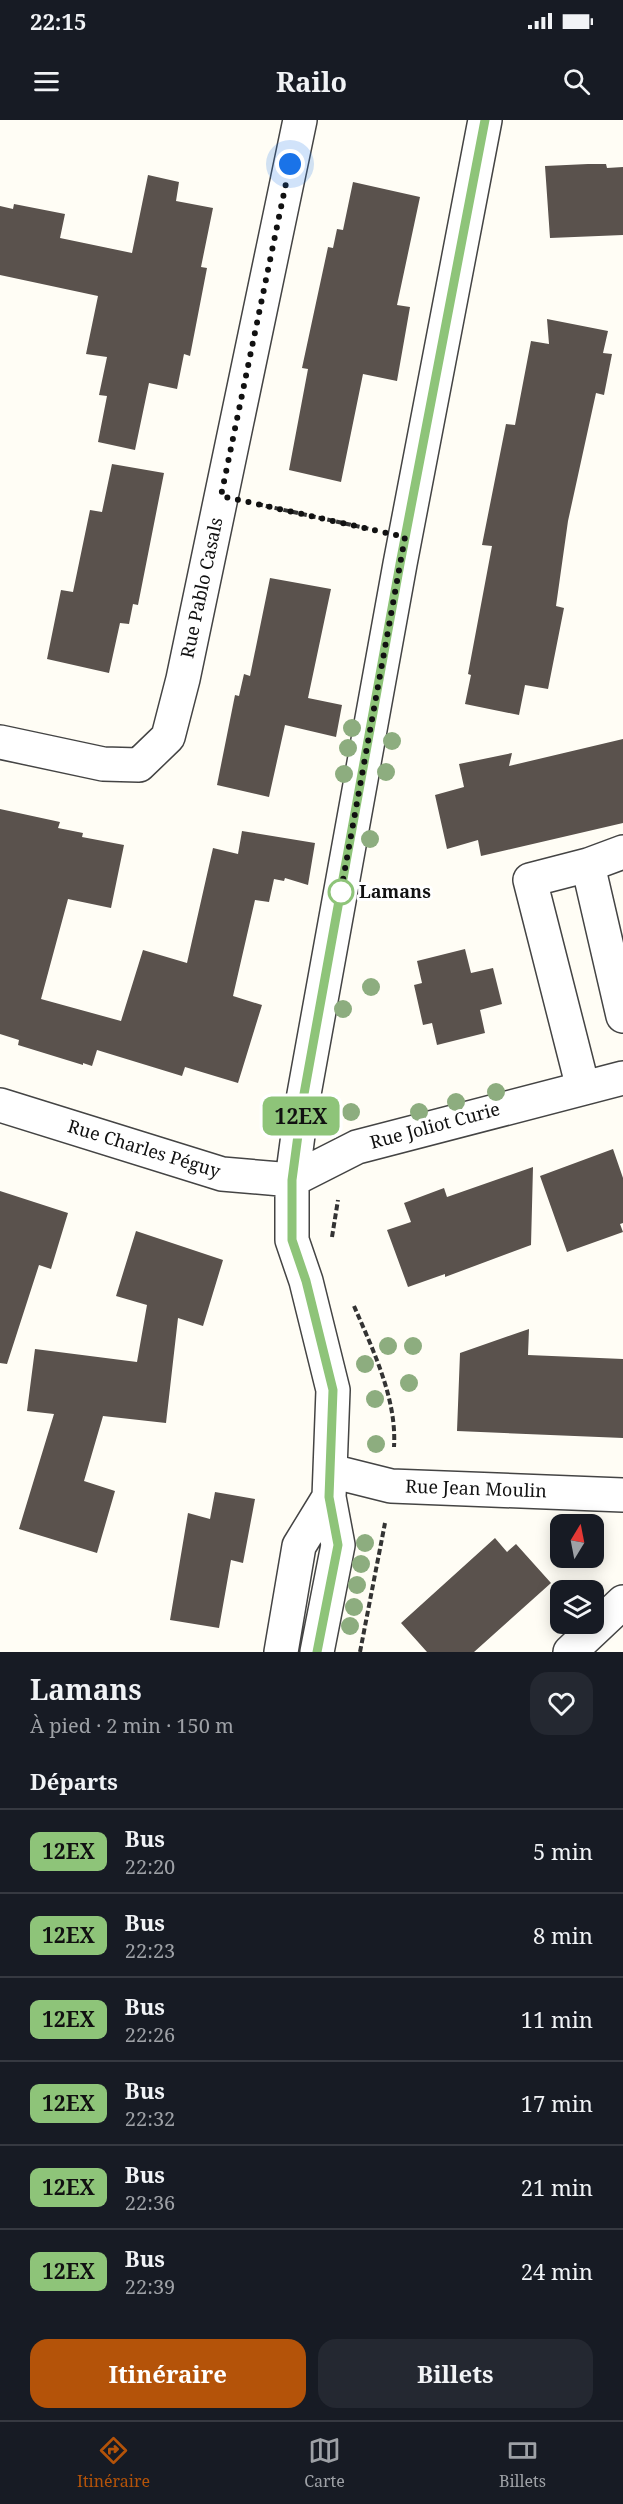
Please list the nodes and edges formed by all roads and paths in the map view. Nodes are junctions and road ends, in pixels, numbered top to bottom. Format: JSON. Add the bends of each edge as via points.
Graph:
{"nodes":[{"id":1,"x":300,"y":120,"type":"edge"},
{"id":2,"x":485,"y":120,"type":"edge"},
{"id":3,"x":221,"y":496,"type":"junction"},
{"id":4,"x":405,"y":537,"type":"junction"},
{"id":5,"x":0,"y":742,"type":"edge"},
{"id":6,"x":623,"y":852,"type":"edge"},
{"id":7,"x":588,"y":865,"type":"junction"},
{"id":8,"x":623,"y":1016,"type":"edge"},
{"id":9,"x":623,"y":1078,"type":"edge"},
{"id":10,"x":583,"y":1088,"type":"junction"},
{"id":11,"x":0,"y":1105,"type":"edge"},
{"id":12,"x":292,"y":1180,"type":"junction"},
{"id":13,"x":330,"y":1484,"type":"junction"},
{"id":14,"x":623,"y":1495,"type":"edge"},
{"id":15,"x":623,"y":1602,"type":"edge"},
{"id":16,"x":281,"y":1652,"type":"edge"},
{"id":17,"x":317,"y":1652,"type":"edge"},
{"id":18,"x":570,"y":1652,"type":"edge"}],
"edges":[{"from":1,"to":3,"type":"street","name":"Rue Pablo Casals"},
{"from":2,"to":4,"type":"street"},
{"from":3,"to":4,"type":"path"},
{"from":3,"to":5,"type":"street","name":"Rue Pablo Casals","via":[[168,736],[139,765],[103,764]]},
{"from":4,"to":12,"type":"street","via":[[302,1105]]},
{"from":6,"to":7,"type":"street"},
{"from":7,"to":8,"type":"street"},
{"from":7,"to":10,"type":"street","via":[[530,880]]},
{"from":9,"to":10,"type":"street","name":"Rue Joliot Curie"},
{"from":10,"to":12,"type":"street","name":"Rue Joliot Curie","via":[[357,1147]]},
{"from":11,"to":12,"type":"street","name":"Rue Charles Péguy","via":[[222,1174]]},
{"from":12,"to":13,"type":"street","via":[[292,1240],[333,1390]]},
{"from":13,"to":14,"type":"street","name":"Rue Jean Moulin"},
{"from":13,"to":16,"type":"street","via":[[299,1546]]},
{"from":13,"to":17,"type":"street","via":[[338,1545]]},
{"from":15,"to":18,"type":"street"}]}
